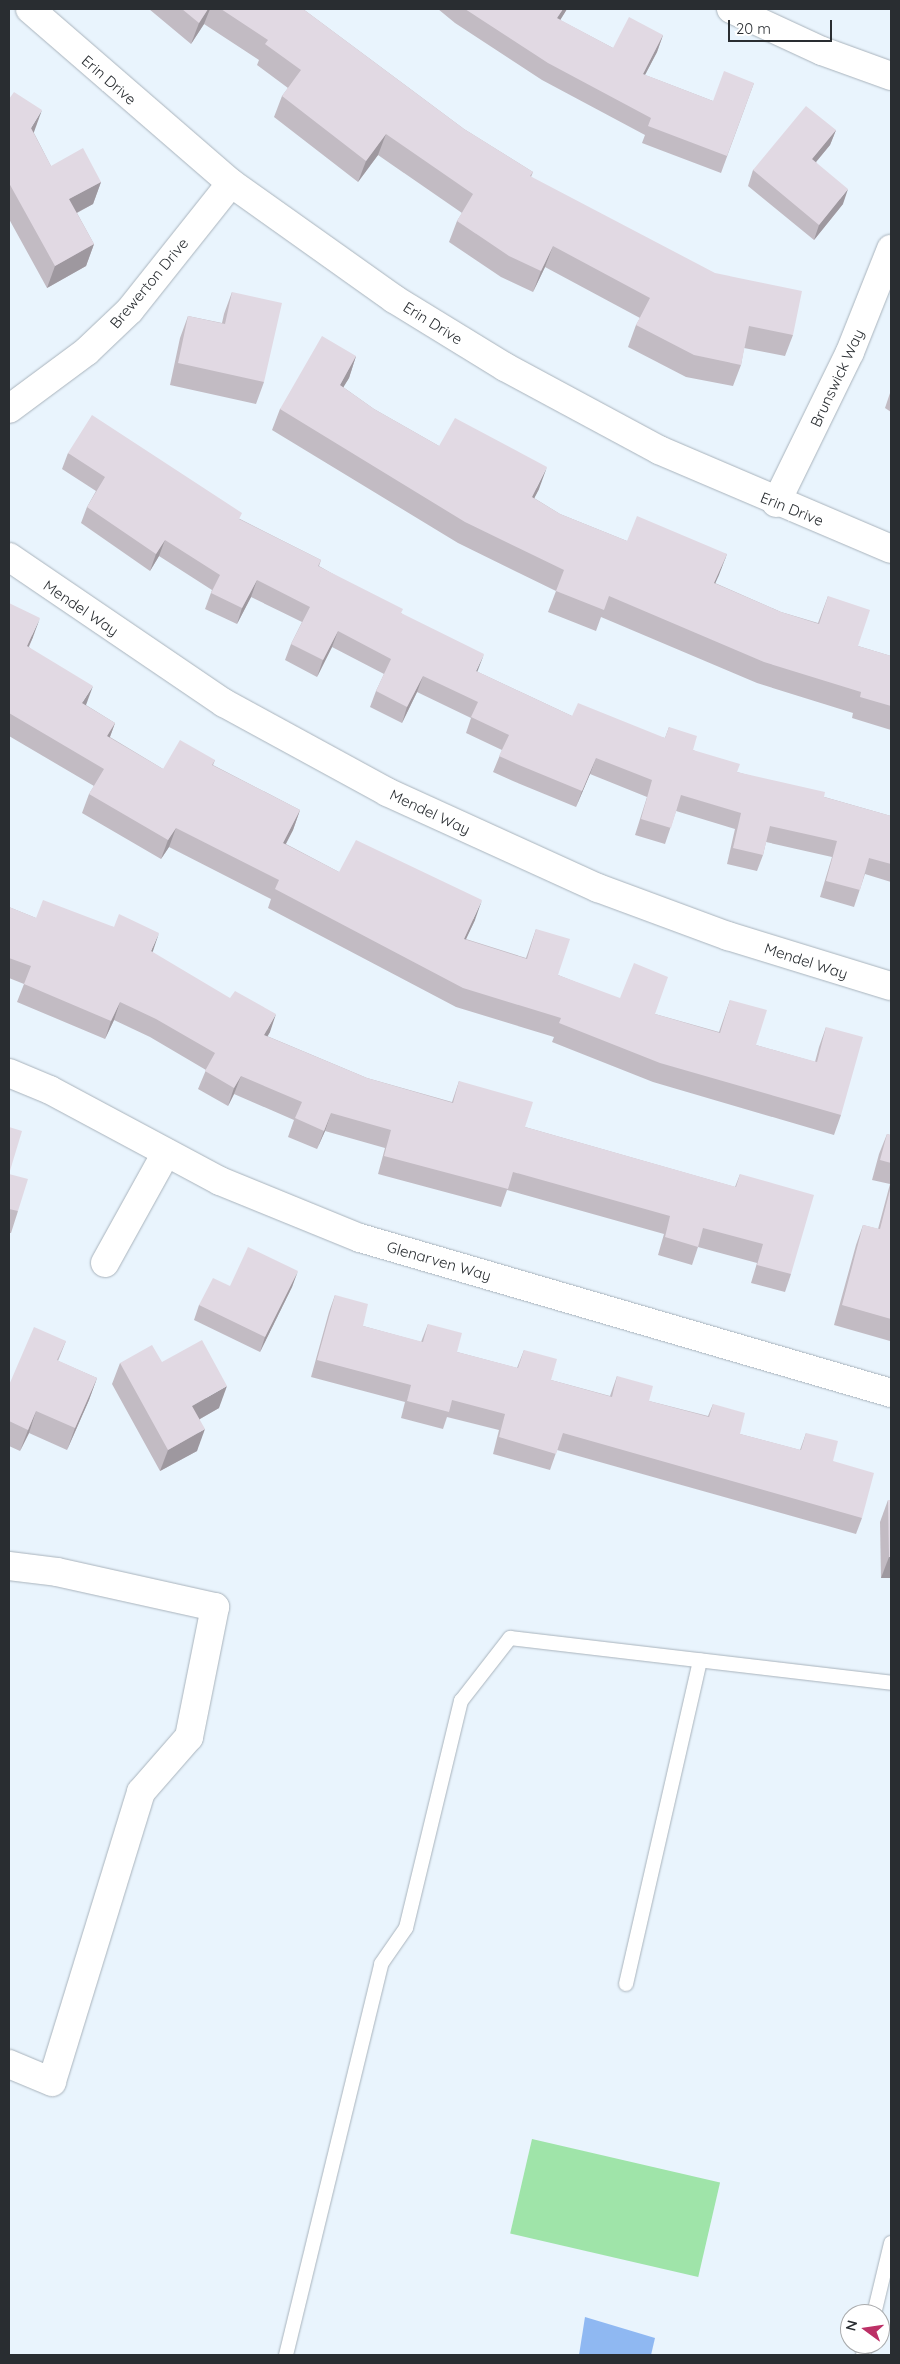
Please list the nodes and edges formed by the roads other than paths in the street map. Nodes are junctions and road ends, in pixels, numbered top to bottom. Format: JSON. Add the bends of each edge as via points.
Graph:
{"nodes":[{"id":1,"x":30,"y":9,"type":"edge"},
{"id":2,"x":730,"y":9,"type":"edge"},
{"id":3,"x":891,"y":76,"type":"edge"},
{"id":4,"x":231,"y":183,"type":"junction"},
{"id":5,"x":891,"y":249,"type":"edge"},
{"id":6,"x":9,"y":410,"type":"edge"},
{"id":7,"x":776,"y":503,"type":"junction"},
{"id":8,"x":891,"y":549,"type":"edge"},
{"id":9,"x":9,"y":557,"type":"edge"},
{"id":10,"x":891,"y":986,"type":"edge"},
{"id":11,"x":9,"y":1073,"type":"edge"},
{"id":12,"x":166,"y":1153,"type":"junction"},
{"id":13,"x":105,"y":1263,"type":"dead end"},
{"id":14,"x":891,"y":1392,"type":"edge"},
{"id":15,"x":9,"y":1566,"type":"edge"},
{"id":16,"x":700,"y":1660,"type":"junction"},
{"id":17,"x":891,"y":1683,"type":"edge"},
{"id":18,"x":626,"y":1984,"type":"dead end"},
{"id":19,"x":9,"y":2064,"type":"edge"},
{"id":20,"x":891,"y":2243,"type":"edge"},
{"id":21,"x":876,"y":2304,"type":"edge"},
{"id":22,"x":286,"y":2355,"type":"edge"}],
"edges":[{"from":1,"to":4,"type":"street","name":"Erin Drive"},
{"from":2,"to":3,"type":"street","via":[[822,52]]},
{"from":4,"to":6,"type":"street","name":"Brewerton Drive","via":[[130,310],[87,351]]},
{"from":4,"to":7,"type":"street","name":"Erin Drive","via":[[394,298],[505,367],[659,450]]},
{"from":5,"to":7,"type":"street","name":"Brunswick Way","via":[[850,352]]},
{"from":7,"to":8,"type":"street","name":"Erin Drive"},
{"from":9,"to":10,"type":"street","name":"Mendel Way","via":[[224,703],[387,792],[598,888],[728,936]]},
{"from":11,"to":12,"type":"street","name":"Glenarven Way","via":[[50,1090]]},
{"from":12,"to":13,"type":"street"},
{"from":12,"to":14,"type":"street","name":"Glenarven Way","via":[[289,1212],[360,1238]]},
{"from":15,"to":19,"type":"street","via":[[57,1572],[216,1607],[189,1737],[141,1792],[52,2082]]},
{"from":16,"to":17,"type":"lane"},
{"from":16,"to":18,"type":"lane"},
{"from":16,"to":22,"type":"lane","via":[[510,1638],[461,1701],[406,1928],[381,1964]]},
{"from":20,"to":21,"type":"lane"}]}
